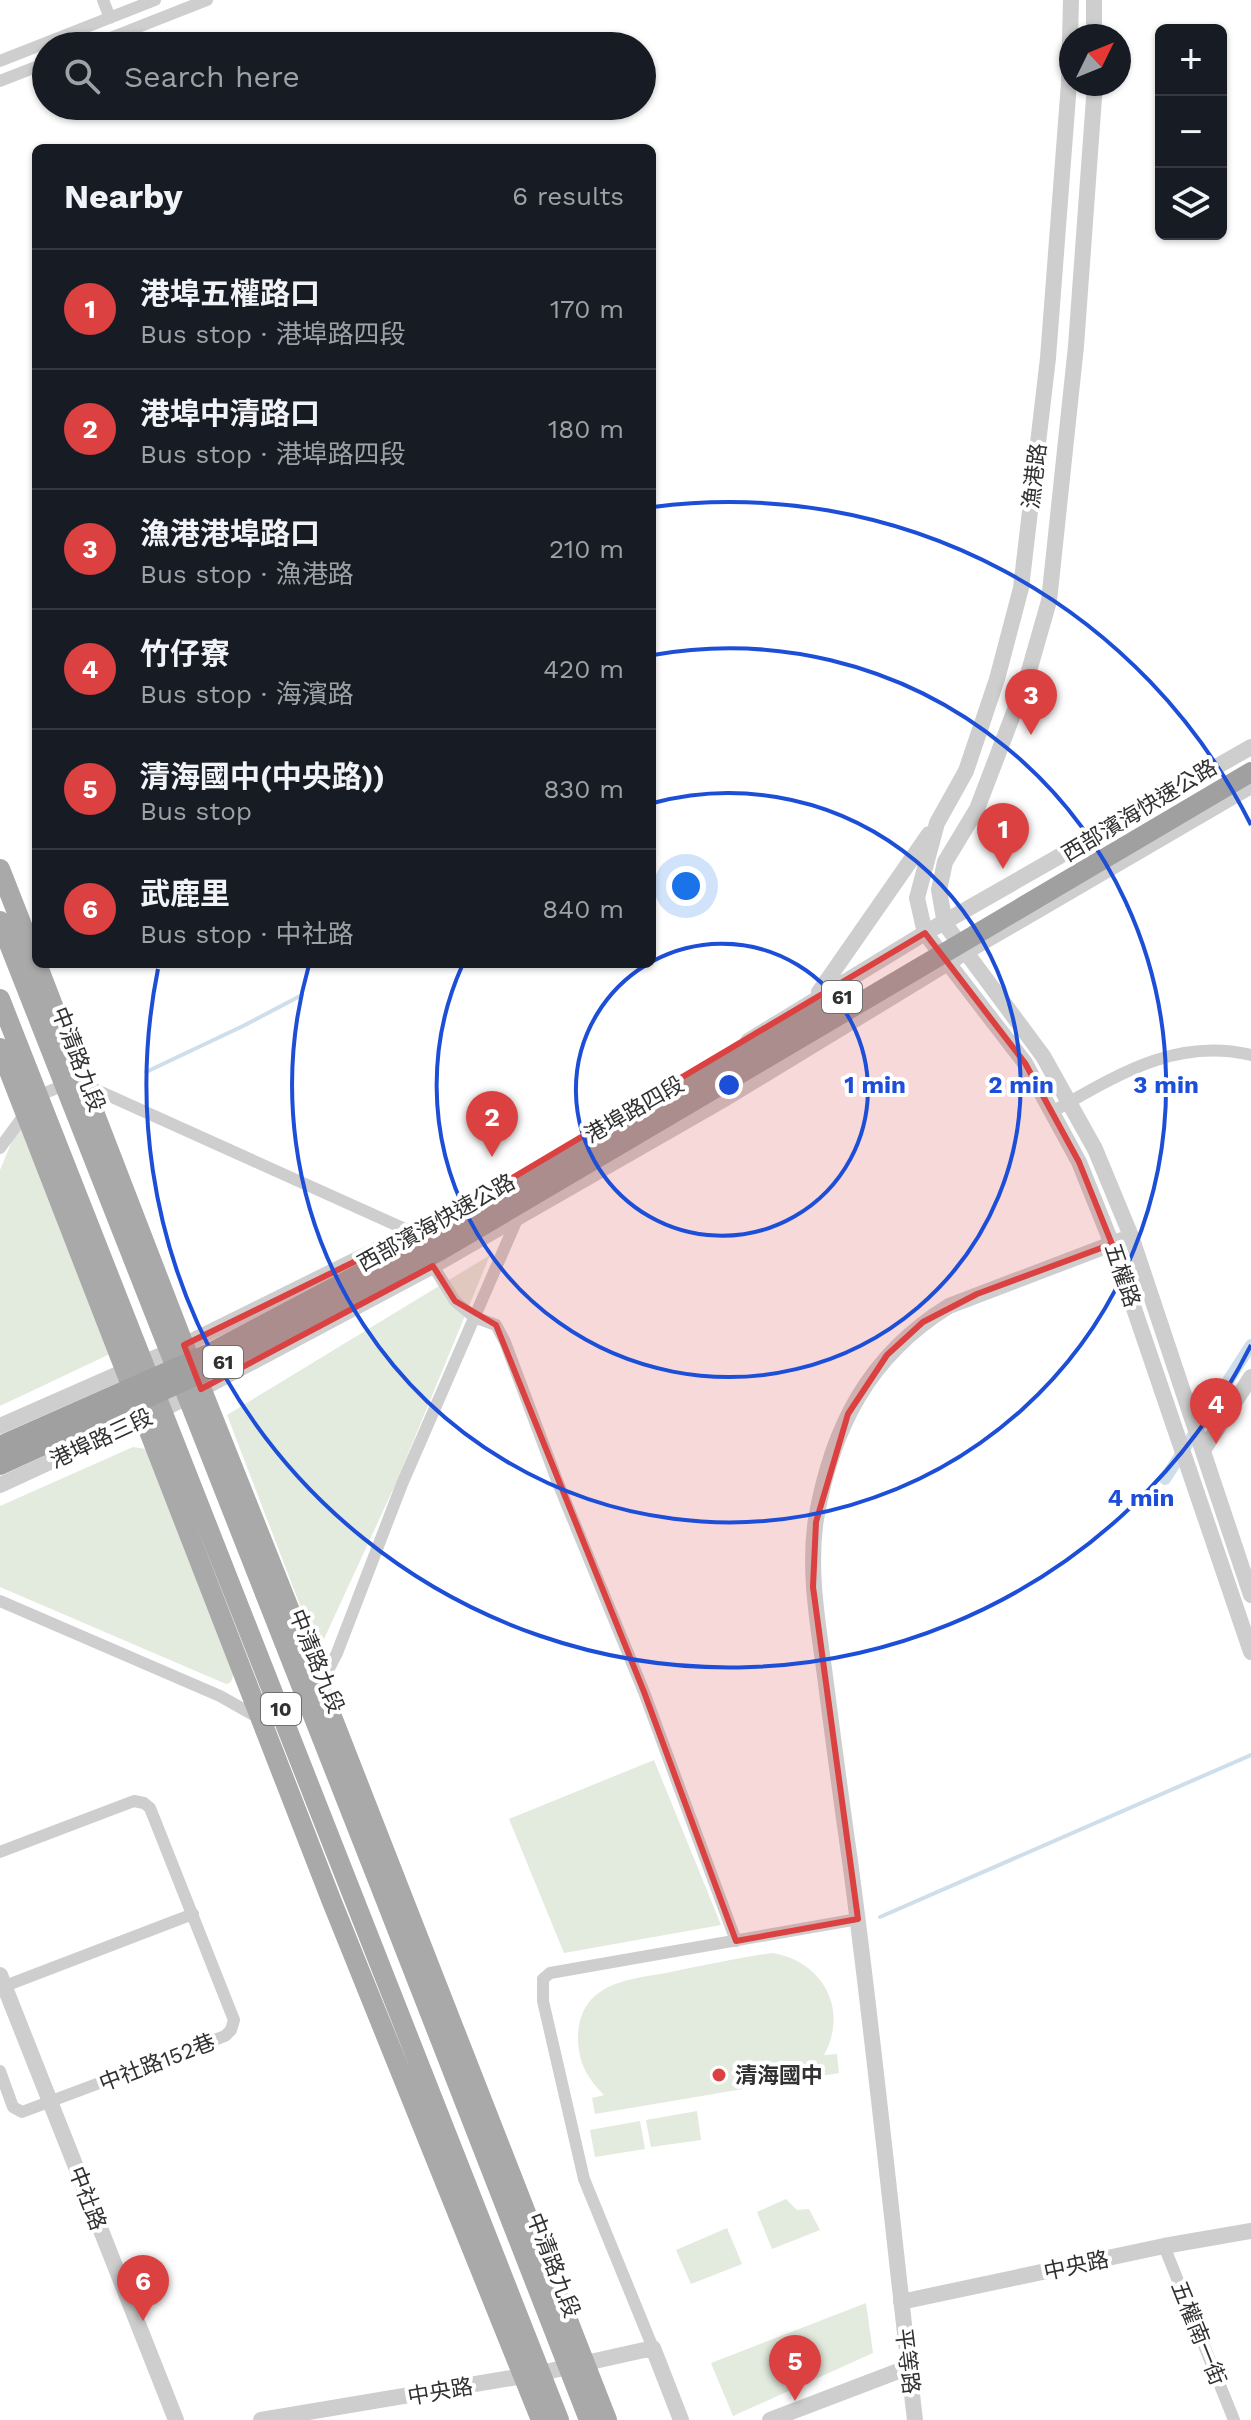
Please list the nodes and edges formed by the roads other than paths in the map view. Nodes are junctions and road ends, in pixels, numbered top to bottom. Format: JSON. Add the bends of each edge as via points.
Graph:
{"nodes":[{"id":1,"x":103,"y":0,"type":"edge"},
{"id":2,"x":155,"y":0,"type":"edge"},
{"id":3,"x":207,"y":0,"type":"edge"},
{"id":4,"x":1071,"y":0,"type":"edge"},
{"id":5,"x":1094,"y":0,"type":"edge"},
{"id":6,"x":110,"y":18,"type":"junction"},
{"id":7,"x":1094,"y":24,"type":"edge"},
{"id":8,"x":74,"y":32,"type":"edge"},
{"id":9,"x":126,"y":32,"type":"edge"},
{"id":10,"x":32,"y":48,"type":"edge"},
{"id":11,"x":0,"y":61,"type":"edge"},
{"id":12,"x":32,"y":68,"type":"edge"},
{"id":13,"x":0,"y":81,"type":"edge"},
{"id":14,"x":1094,"y":96,"type":"edge"},
{"id":15,"x":1251,"y":747,"type":"edge"},
{"id":16,"x":1251,"y":756,"type":"edge"},
{"id":17,"x":1251,"y":772,"type":"edge"},
{"id":18,"x":1251,"y":786,"type":"edge"},
{"id":19,"x":937,"y":823,"type":"junction"},
{"id":20,"x":0,"y":869,"type":"edge"},
{"id":21,"x":0,"y":921,"type":"edge"},
{"id":22,"x":945,"y":924,"type":"junction"},
{"id":23,"x":925,"y":933,"type":"junction"},
{"id":24,"x":966,"y":952,"type":"junction"},
{"id":25,"x":32,"y":953,"type":"edge"},
{"id":26,"x":947,"y":964,"type":"junction"},
{"id":27,"x":37,"y":968,"type":"edge"},
{"id":28,"x":0,"y":999,"type":"edge"},
{"id":29,"x":815,"y":999,"type":"junction"},
{"id":30,"x":0,"y":1048,"type":"edge"},
{"id":31,"x":1251,"y":1055,"type":"edge"},
{"id":32,"x":72,"y":1084,"type":"junction"},
{"id":33,"x":38,"y":1096,"type":"junction"},
{"id":34,"x":1070,"y":1102,"type":"junction"},
{"id":35,"x":1052,"y":1112,"type":"junction"},
{"id":36,"x":24,"y":1115,"type":"junction"},
{"id":37,"x":0,"y":1148,"type":"edge"},
{"id":38,"x":518,"y":1217,"type":"junction"},
{"id":39,"x":415,"y":1232,"type":"junction"},
{"id":40,"x":1131,"y":1236,"type":"junction"},
{"id":41,"x":1112,"y":1244,"type":"junction"},
{"id":42,"x":433,"y":1266,"type":"junction"},
{"id":43,"x":474,"y":1317,"type":"junction"},
{"id":44,"x":176,"y":1348,"type":"junction"},
{"id":45,"x":134,"y":1367,"type":"junction"},
{"id":46,"x":1251,"y":1377,"type":"edge"},
{"id":47,"x":193,"y":1393,"type":"junction"},
{"id":48,"x":153,"y":1414,"type":"junction"},
{"id":49,"x":0,"y":1426,"type":"edge"},
{"id":50,"x":0,"y":1446,"type":"edge"},
{"id":51,"x":1204,"y":1449,"type":"junction"},
{"id":52,"x":0,"y":1465,"type":"edge"},
{"id":53,"x":0,"y":1485,"type":"edge"},
{"id":54,"x":1251,"y":1595,"type":"edge"},
{"id":55,"x":0,"y":1601,"type":"edge"},
{"id":56,"x":1247,"y":1627,"type":"edge"},
{"id":57,"x":1251,"y":1652,"type":"edge"},
{"id":58,"x":314,"y":1694,"type":"junction"},
{"id":59,"x":282,"y":1712,"type":"junction"},
{"id":60,"x":261,"y":1719,"type":"junction"},
{"id":61,"x":0,"y":1852,"type":"edge"},
{"id":62,"x":193,"y":1914,"type":"junction"},
{"id":63,"x":858,"y":1919,"type":"junction"},
{"id":64,"x":736,"y":1941,"type":"junction"},
{"id":65,"x":1,"y":1983,"type":"edge"},
{"id":66,"x":0,"y":2071,"type":"edge"},
{"id":67,"x":50,"y":2103,"type":"junction"},
{"id":68,"x":1251,"y":2231,"type":"edge"},
{"id":69,"x":1164,"y":2246,"type":"junction"},
{"id":70,"x":901,"y":2302,"type":"junction"},
{"id":71,"x":653,"y":2348,"type":"junction"},
{"id":72,"x":578,"y":2366,"type":"junction"},
{"id":73,"x":909,"y":2367,"type":"junction"},
{"id":74,"x":532,"y":2374,"type":"junction"},
{"id":75,"x":176,"y":2420,"type":"edge"},
{"id":76,"x":261,"y":2420,"type":"edge"},
{"id":77,"x":541,"y":2420,"type":"edge"},
{"id":78,"x":559,"y":2420,"type":"edge"},
{"id":79,"x":589,"y":2420,"type":"edge"},
{"id":80,"x":607,"y":2420,"type":"edge"},
{"id":81,"x":681,"y":2420,"type":"edge"},
{"id":82,"x":770,"y":2420,"type":"edge"},
{"id":83,"x":915,"y":2420,"type":"edge"},
{"id":84,"x":1234,"y":2420,"type":"edge"}],
"edges":[{"from":1,"to":6,"type":"street"},
{"from":2,"to":6,"type":"street"},
{"from":3,"to":9,"type":"street"},
{"from":4,"to":19,"type":"street","name":"漁港路","via":[[1048,358],[1021,588],[966,771]]},
{"from":5,"to":7,"type":"street"},
{"from":6,"to":8,"type":"street"},
{"from":10,"to":11,"type":"street"},
{"from":12,"to":13,"type":"street"},
{"from":14,"to":22,"type":"street","name":"漁港路","via":[[1076,346],[1049,601],[1027,678],[977,809],[945,862],[939,890]]},
{"from":15,"to":22,"type":"street","name":"港埠路四段"},
{"from":16,"to":50,"type":"highway","name":"西部濱海快速公路","number":"61","via":[[432,1236],[208,1354]]},
{"from":17,"to":52,"type":"highway","name":"西部濱海快速公路","number":"61","via":[[441,1250],[208,1370]]},
{"from":18,"to":24,"type":"street","name":"港埠路四段"},
{"from":19,"to":23,"type":"street","name":"漁港路","via":[[917,898]]},
{"from":19,"to":29,"type":"street"},
{"from":20,"to":25,"type":"main road","name":"中清路九段"},
{"from":21,"to":32,"type":"main road","name":"中清路九段","number":"10"},
{"from":22,"to":23,"type":"street","name":"港埠路四段"},
{"from":22,"to":24,"type":"street","name":"五權路"},
{"from":23,"to":26,"type":"street","name":"五權路"},
{"from":23,"to":29,"type":"street","name":"港埠路四段"},
{"from":24,"to":26,"type":"street","name":"港埠路四段"},
{"from":24,"to":34,"type":"street","name":"五權路","via":[[1043,1056]]},
{"from":26,"to":35,"type":"street","name":"五權路","via":[[1025,1063]]},
{"from":26,"to":38,"type":"street","name":"港埠路四段"},
{"from":27,"to":32,"type":"main road","name":"中清路九段"},
{"from":28,"to":33,"type":"main road"},
{"from":29,"to":39,"type":"street","name":"港埠路四段","via":[[645,1105]]},
{"from":30,"to":36,"type":"main road"},
{"from":31,"to":34,"type":"street","via":[[1195,1050],[1162,1057]]},
{"from":32,"to":33,"type":"street"},
{"from":32,"to":39,"type":"street"},
{"from":32,"to":44,"type":"main road","name":"中清路九段","number":"10"},
{"from":33,"to":36,"type":"street"},
{"from":33,"to":45,"type":"main road"},
{"from":34,"to":35,"type":"street"},
{"from":34,"to":40,"type":"street","name":"五權路"},
{"from":35,"to":41,"type":"street","name":"五權路"},
{"from":36,"to":37,"type":"street"},
{"from":36,"to":45,"type":"main road"},
{"from":38,"to":42,"type":"street","name":"港埠路四段"},
{"from":38,"to":43,"type":"street"},
{"from":39,"to":42,"type":"street"},
{"from":39,"to":44,"type":"street","name":"港埠路四段"},
{"from":40,"to":41,"type":"street","name":"平等路"},
{"from":40,"to":51,"type":"street","name":"五權路"},
{"from":41,"to":56,"type":"street","name":"五權路"},
{"from":41,"to":63,"type":"street","name":"平等路","via":[[977,1294],[923,1322],[868,1380],[838,1436],[816,1522],[813,1587]]},
{"from":42,"to":43,"type":"street","via":[[455,1301]]},
{"from":42,"to":47,"type":"street","name":"港埠路四段"},
{"from":43,"to":58,"type":"street","via":[[337,1653]]},
{"from":43,"to":64,"type":"street","via":[[496,1325],[505,1342]]},
{"from":44,"to":45,"type":"street","name":"港埠路四段"},
{"from":44,"to":47,"type":"main road","name":"中清路九段","number":"10"},
{"from":45,"to":48,"type":"main road"},
{"from":45,"to":49,"type":"street"},
{"from":46,"to":51,"type":"street"},
{"from":47,"to":48,"type":"street","name":"港埠路三段"},
{"from":47,"to":58,"type":"main road","name":"中清路九段","number":"10"},
{"from":48,"to":53,"type":"street","name":"港埠路三段"},
{"from":48,"to":59,"type":"main road","number":"10"},
{"from":48,"to":60,"type":"main road"},
{"from":51,"to":54,"type":"street","name":"五權路"},
{"from":55,"to":60,"type":"street","via":[[220,1696]]},
{"from":56,"to":57,"type":"street","name":"五權路"},
{"from":58,"to":59,"type":"street"},
{"from":58,"to":72,"type":"main road","name":"中清路九段","number":"10"},
{"from":59,"to":60,"type":"street"},
{"from":59,"to":74,"type":"main road","number":"10"},
{"from":60,"to":74,"type":"main road","via":[[413,2107]]},
{"from":61,"to":62,"type":"street","via":[[140,1801],[150,1808]]},
{"from":62,"to":65,"type":"street"},
{"from":62,"to":67,"type":"street","name":"中社路152巷","via":[[234,2020],[231,2030]]},
{"from":63,"to":64,"type":"street"},
{"from":63,"to":70,"type":"street","name":"平等路"},
{"from":64,"to":71,"type":"street","via":[[550,1973],[543,1979],[543,2001],[584,2179]]},
{"from":65,"to":67,"type":"street","name":"中社路"},
{"from":66,"to":67,"type":"street","via":[[17,2111]]},
{"from":67,"to":75,"type":"street","name":"中社路"},
{"from":68,"to":69,"type":"street","name":"中央路"},
{"from":69,"to":70,"type":"street","name":"中央路"},
{"from":69,"to":84,"type":"street","name":"五權南一街"},
{"from":70,"to":73,"type":"street","name":"平等路"},
{"from":71,"to":72,"type":"street","name":"中央路"},
{"from":71,"to":81,"type":"street"},
{"from":72,"to":74,"type":"street","name":"中央路"},
{"from":72,"to":79,"type":"main road","name":"中清路九段","number":"10"},
{"from":72,"to":80,"type":"main road","name":"中清路九段"},
{"from":73,"to":82,"type":"street"},
{"from":73,"to":83,"type":"street","name":"平等路"},
{"from":74,"to":76,"type":"street","name":"中央路"},
{"from":74,"to":77,"type":"main road"},
{"from":74,"to":78,"type":"main road","number":"10"}]}
